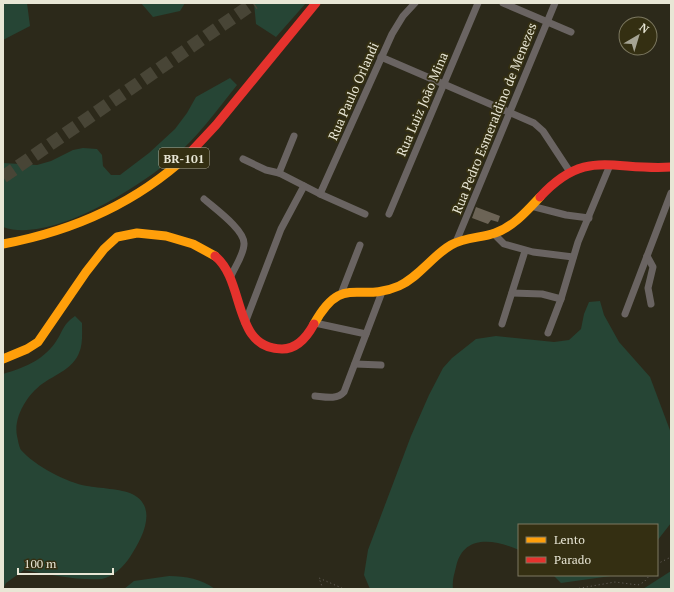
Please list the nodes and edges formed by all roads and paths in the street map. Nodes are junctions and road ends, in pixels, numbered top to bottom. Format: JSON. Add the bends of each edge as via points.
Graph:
{"nodes":[{"id":1,"x":316,"y":3,"type":"edge"},
{"id":2,"x":415,"y":3,"type":"edge"},
{"id":3,"x":478,"y":3,"type":"edge"},
{"id":4,"x":503,"y":3,"type":"edge"},
{"id":5,"x":555,"y":3,"type":"edge"},
{"id":6,"x":547,"y":22,"type":"junction"},
{"id":7,"x":571,"y":32,"type":"dead end"},
{"id":8,"x":381,"y":57,"type":"junction"},
{"id":9,"x":444,"y":84,"type":"junction"},
{"id":10,"x":510,"y":112,"type":"junction"},
{"id":11,"x":294,"y":136,"type":"dead end"},
{"id":12,"x":243,"y":158,"type":"dead end"},
{"id":13,"x":610,"y":165,"type":"junction"},
{"id":14,"x":671,"y":167,"type":"edge"},
{"id":15,"x":570,"y":172,"type":"junction"},
{"id":16,"x":279,"y":173,"type":"junction"},
{"id":17,"x":304,"y":186,"type":"junction"},
{"id":18,"x":671,"y":193,"type":"edge"},
{"id":19,"x":320,"y":194,"type":"junction"},
{"id":20,"x":204,"y":199,"type":"dead end"},
{"id":21,"x":531,"y":206,"type":"junction"},
{"id":22,"x":365,"y":214,"type":"dead end"},
{"id":23,"x":389,"y":214,"type":"dead end"},
{"id":24,"x":589,"y":218,"type":"junction"},
{"id":25,"x":494,"y":234,"type":"junction"},
{"id":26,"x":456,"y":242,"type":"junction"},
{"id":27,"x":3,"y":244,"type":"edge"},
{"id":28,"x":360,"y":245,"type":"dead end"},
{"id":29,"x":524,"y":251,"type":"junction"},
{"id":30,"x":647,"y":256,"type":"junction"},
{"id":31,"x":573,"y":258,"type":"junction"},
{"id":32,"x":231,"y":276,"type":"junction"},
{"id":33,"x":382,"y":292,"type":"junction"},
{"id":34,"x":512,"y":293,"type":"junction"},
{"id":35,"x":341,"y":294,"type":"junction"},
{"id":36,"x":561,"y":299,"type":"junction"},
{"id":37,"x":651,"y":304,"type":"dead end"},
{"id":38,"x":624,"y":314,"type":"dead end"},
{"id":39,"x":245,"y":323,"type":"junction"},
{"id":40,"x":315,"y":323,"type":"junction"},
{"id":41,"x":502,"y":324,"type":"dead end"},
{"id":42,"x":548,"y":333,"type":"dead end"},
{"id":43,"x":366,"y":334,"type":"junction"},
{"id":44,"x":3,"y":359,"type":"edge"},
{"id":45,"x":355,"y":364,"type":"junction"},
{"id":46,"x":382,"y":365,"type":"dead end"},
{"id":47,"x":315,"y":396,"type":"dead end"},
{"id":48,"x":671,"y":557,"type":"edge"},
{"id":49,"x":658,"y":564,"type":"edge"},
{"id":50,"x":649,"y":576,"type":"edge"},
{"id":51,"x":323,"y":589,"type":"edge"},
{"id":52,"x":344,"y":589,"type":"edge"},
{"id":53,"x":575,"y":589,"type":"edge"}],
"edges":[{"from":1,"to":27,"type":"main road","number":"BR-101","via":[[208,134],[164,176],[129,200],[88,220],[54,232]]},
{"from":2,"to":8,"type":"street","name":"Rua Paulo Orlandi","via":[[397,24]]},
{"from":3,"to":9,"type":"street","name":"Rua Luiz João Mina"},
{"from":4,"to":6,"type":"street"},
{"from":5,"to":6,"type":"street","name":"Rua Pedro Esmeraldino de Menezes"},
{"from":6,"to":7,"type":"street"},
{"from":6,"to":10,"type":"street","name":"Rua Pedro Esmeraldino de Menezes"},
{"from":8,"to":9,"type":"street"},
{"from":8,"to":19,"type":"street","name":"Rua Paulo Orlandi"},
{"from":9,"to":10,"type":"street"},
{"from":9,"to":23,"type":"street","name":"Rua Luiz João Mina"},
{"from":10,"to":15,"type":"street","via":[[539,126]]},
{"from":10,"to":26,"type":"street","name":"Rua Pedro Esmeraldino de Menezes"},
{"from":11,"to":16,"type":"street"},
{"from":12,"to":16,"type":"street","via":[[266,170]]},
{"from":13,"to":14,"type":"main road"},
{"from":13,"to":15,"type":"main road","via":[[589,165]]},
{"from":13,"to":24,"type":"street"},
{"from":15,"to":21,"type":"main road","via":[[551,185]]},
{"from":16,"to":17,"type":"street"},
{"from":17,"to":19,"type":"street"},
{"from":17,"to":39,"type":"street","via":[[281,229]]},
{"from":18,"to":30,"type":"street"},
{"from":19,"to":22,"type":"street"},
{"from":20,"to":32,"type":"street","via":[[235,227],[243,239],[244,244]]},
{"from":21,"to":24,"type":"street"},
{"from":21,"to":25,"type":"main road","via":[[510,226]]},
{"from":24,"to":31,"type":"street"},
{"from":25,"to":26,"type":"main road"},
{"from":25,"to":29,"type":"street","via":[[504,244]]},
{"from":26,"to":33,"type":"main road","via":[[410,280]]},
{"from":28,"to":35,"type":"street"},
{"from":29,"to":31,"type":"street"},
{"from":29,"to":34,"type":"street"},
{"from":30,"to":37,"type":"street","via":[[652,267],[648,288]]},
{"from":30,"to":38,"type":"street"},
{"from":31,"to":36,"type":"street"},
{"from":32,"to":39,"type":"main road"},
{"from":32,"to":44,"type":"main road","via":[[221,260],[213,254],[174,237],[142,234],[117,236],[101,251],[41,338],[27,349]]},
{"from":33,"to":35,"type":"main road"},
{"from":33,"to":43,"type":"street"},
{"from":34,"to":36,"type":"street","via":[[542,294]]},
{"from":34,"to":41,"type":"street"},
{"from":35,"to":40,"type":"main road","via":[[327,304]]},
{"from":36,"to":42,"type":"street"},
{"from":39,"to":40,"type":"main road","via":[[261,343],[283,349],[292,347],[307,337]]},
{"from":40,"to":43,"type":"street"},
{"from":43,"to":45,"type":"street"},
{"from":45,"to":46,"type":"street"},
{"from":45,"to":47,"type":"street","via":[[347,386],[340,396]]},
{"from":48,"to":49,"type":"path"},
{"from":50,"to":53,"type":"path","via":[[638,585],[616,582]]},
{"from":51,"to":52,"type":"path","via":[[319,578]]}]}
